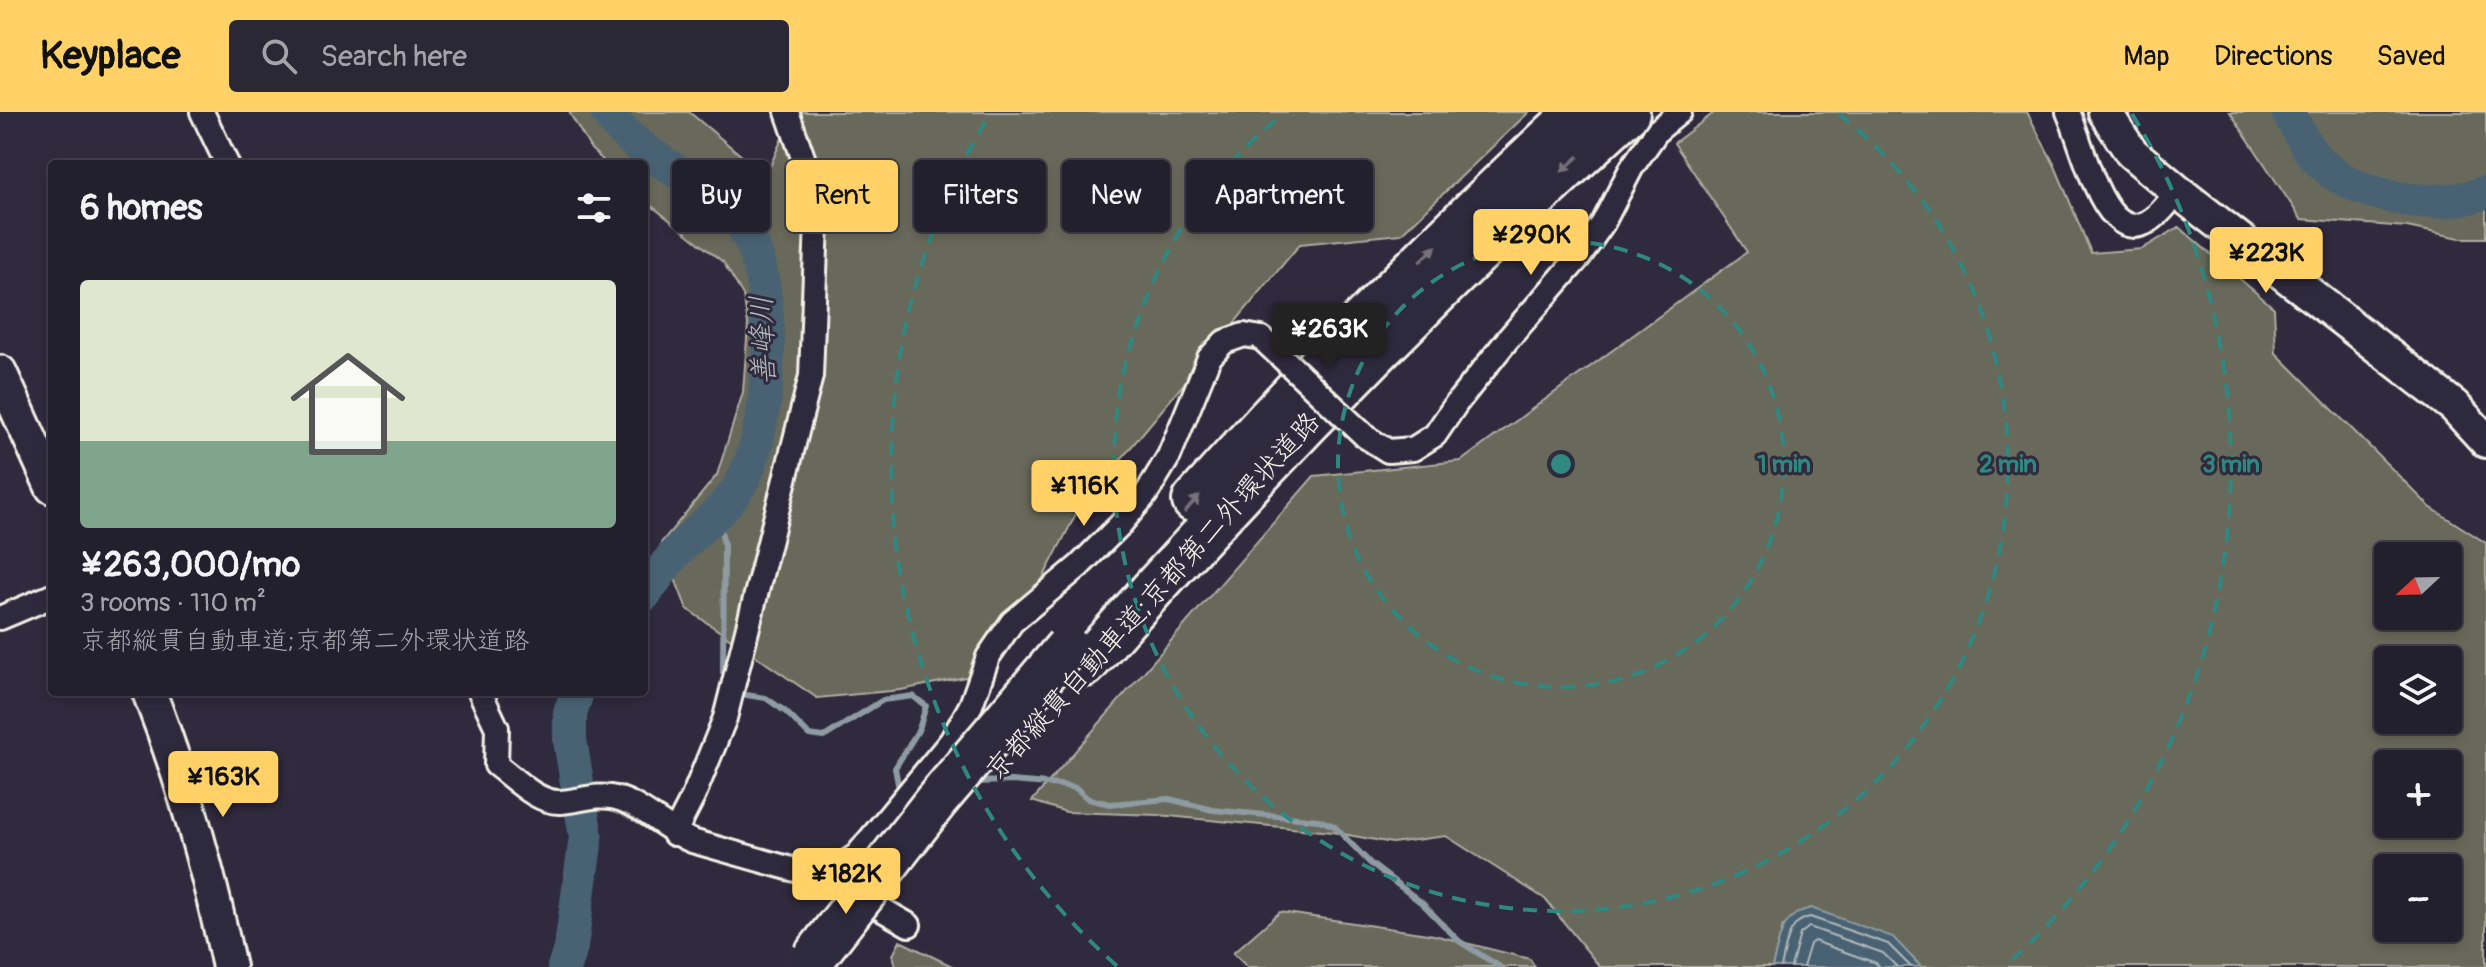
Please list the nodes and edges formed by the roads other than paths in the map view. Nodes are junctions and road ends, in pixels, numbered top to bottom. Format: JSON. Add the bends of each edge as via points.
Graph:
{"nodes":[{"id":1,"x":202,"y":112,"type":"edge"},
{"id":2,"x":787,"y":112,"type":"edge"},
{"id":3,"x":1577,"y":112,"type":"edge"},
{"id":4,"x":1628,"y":112,"type":"edge"},
{"id":5,"x":1680,"y":112,"type":"edge"},
{"id":6,"x":2068,"y":112,"type":"edge"},
{"id":7,"x":2105,"y":112,"type":"edge"},
{"id":8,"x":225,"y":160,"type":"edge"},
{"id":9,"x":2177,"y":191,"type":"junction"},
{"id":10,"x":0,"y":372,"type":"edge"},
{"id":11,"x":2486,"y":441,"type":"edge"},
{"id":12,"x":48,"y":478,"type":"edge"},
{"id":13,"x":48,"y":598,"type":"edge"},
{"id":14,"x":0,"y":618,"type":"edge"},
{"id":15,"x":1076,"y":656,"type":"junction"},
{"id":16,"x":150,"y":696,"type":"edge"},
{"id":17,"x":482,"y":696,"type":"edge"},
{"id":18,"x":674,"y":834,"type":"junction"},
{"id":19,"x":838,"y":868,"type":"junction"},
{"id":20,"x":909,"y":925,"type":"dead end"},
{"id":21,"x":819,"y":965,"type":"edge"},
{"id":22,"x":229,"y":967,"type":"edge"}],
"edges":[{"from":1,"to":8,"type":"street"},
{"from":2,"to":18,"type":"street","via":[[806,166],[817,222],[811,376],[725,718]]},
{"from":15,"to":3,"type":"highway","name":"京都縦貫自動車道;京都第二外環状道路","one_way":true,"via":[[1281,404]]},
{"from":4,"to":15,"type":"highway","name":"京都縦貫自動車道;京都第二外環状道路","one_way":true,"via":[[1466,263],[1189,548]]},
{"from":5,"to":19,"type":"street","bridge":true,"via":[[1658,130],[1580,256],[1435,435],[1413,449],[1388,451],[1366,437],[1261,338],[1244,335],[1224,342],[1209,358],[1169,456],[1146,494],[1079,566],[1012,622],[988,657],[951,741],[857,855]]},
{"from":6,"to":9,"type":"street","via":[[2099,195],[2119,221],[2130,225],[2155,219]]},
{"from":7,"to":9,"type":"main road","via":[[2131,152]]},
{"from":9,"to":11,"type":"main road","via":[[2454,406]]},
{"from":10,"to":12,"type":"main road"},
{"from":13,"to":14,"type":"street"},
{"from":15,"to":21,"type":"highway","name":"京都縦貫自動車道;京都第二外環状道路","via":[[954,818]]},
{"from":16,"to":22,"type":"main road","via":[[194,819]]},
{"from":17,"to":18,"type":"street","via":[[497,728],[496,765],[544,800],[618,798]]},
{"from":18,"to":19,"type":"street","via":[[813,875]]},
{"from":19,"to":20,"type":"street","via":[[841,886]]}]}
